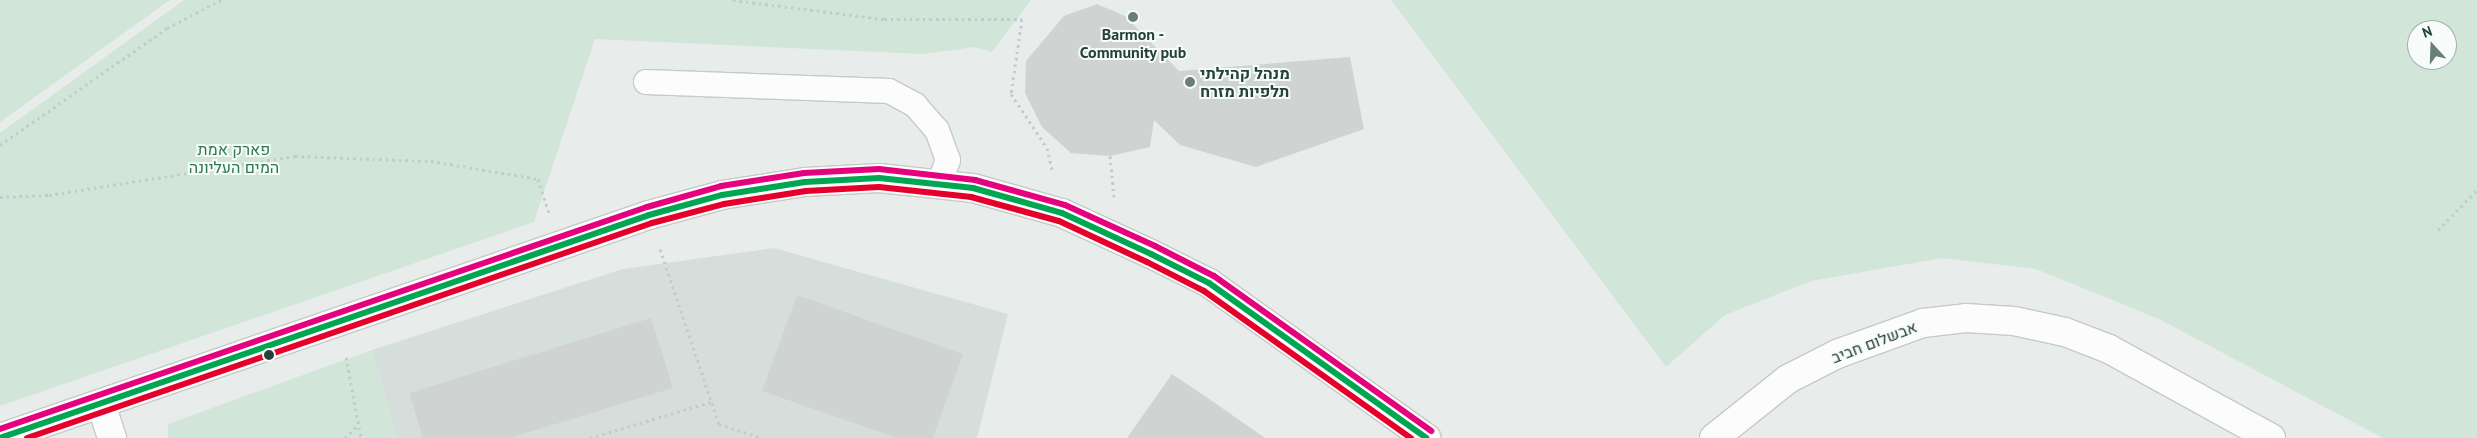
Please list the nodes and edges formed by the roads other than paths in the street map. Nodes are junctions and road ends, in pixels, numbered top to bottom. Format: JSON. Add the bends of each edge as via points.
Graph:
{"nodes":[{"id":1,"x":646,"y":82,"type":"dead end"},
{"id":2,"x":940,"y":184,"type":"junction"},
{"id":3,"x":102,"y":404,"type":"junction"},
{"id":4,"x":0,"y":438,"type":"edge"},
{"id":5,"x":112,"y":438,"type":"edge"},
{"id":6,"x":1426,"y":438,"type":"edge"},
{"id":7,"x":1714,"y":438,"type":"edge"},
{"id":8,"x":2271,"y":438,"type":"edge"}],
"edges":[{"from":1,"to":2,"type":"lane","via":[[889,91],[915,105],[937,130],[948,160]]},
{"from":2,"to":3,"type":"street","via":[[879,178],[805,182],[722,195],[649,215]]},
{"from":2,"to":6,"type":"street","via":[[973,188],[1062,213],[1209,283]]},
{"from":3,"to":4,"type":"street"},
{"from":3,"to":5,"type":"street"},
{"from":7,"to":8,"type":"street","name":"אבשלום חביב","via":[[1788,379],[1836,354],[1923,323],[1966,318],[2014,321],[2065,332],[2109,350]]}]}
